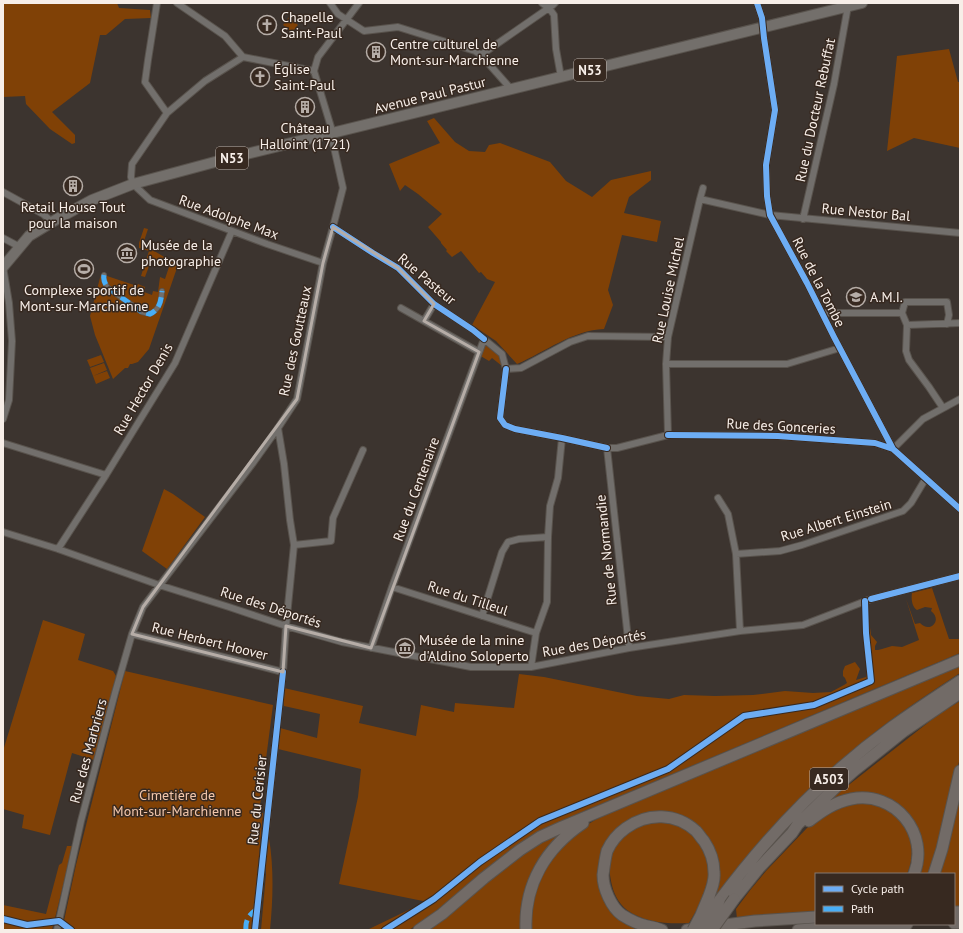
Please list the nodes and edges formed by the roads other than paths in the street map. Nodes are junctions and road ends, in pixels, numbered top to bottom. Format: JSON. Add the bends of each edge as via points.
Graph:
{"nodes":[{"id":1,"x":157,"y":3,"type":"edge"},
{"id":2,"x":177,"y":3,"type":"edge"},
{"id":3,"x":330,"y":3,"type":"edge"},
{"id":4,"x":359,"y":3,"type":"edge"},
{"id":5,"x":542,"y":3,"type":"edge"},
{"id":6,"x":555,"y":3,"type":"edge"},
{"id":7,"x":757,"y":3,"type":"edge"},
{"id":8,"x":862,"y":3,"type":"edge"},
{"id":9,"x":848,"y":6,"type":"junction"},
{"id":10,"x":549,"y":8,"type":"junction"},
{"id":11,"x":346,"y":19,"type":"junction"},
{"id":12,"x":763,"y":27,"type":"junction"},
{"id":13,"x":481,"y":55,"type":"junction"},
{"id":14,"x":243,"y":57,"type":"junction"},
{"id":15,"x":314,"y":71,"type":"junction"},
{"id":16,"x":562,"y":77,"type":"junction"},
{"id":17,"x":510,"y":89,"type":"junction"},
{"id":18,"x":168,"y":112,"type":"junction"},
{"id":19,"x":332,"y":133,"type":"junction"},
{"id":20,"x":133,"y":184,"type":"junction"},
{"id":21,"x":703,"y":188,"type":"dead end"},
{"id":22,"x":3,"y":192,"type":"edge"},
{"id":23,"x":700,"y":199,"type":"junction"},
{"id":24,"x":770,"y":215,"type":"junction"},
{"id":25,"x":803,"y":219,"type":"junction"},
{"id":26,"x":52,"y":222,"type":"junction"},
{"id":27,"x":333,"y":227,"type":"junction"},
{"id":28,"x":232,"y":231,"type":"junction"},
{"id":29,"x":960,"y":233,"type":"edge"},
{"id":30,"x":3,"y":238,"type":"edge"},
{"id":31,"x":20,"y":247,"type":"junction"},
{"id":32,"x":323,"y":263,"type":"junction"},
{"id":33,"x":3,"y":267,"type":"edge"},
{"id":34,"x":104,"y":275,"type":"dead end"},
{"id":35,"x":162,"y":291,"type":"dead end"},
{"id":36,"x":434,"y":304,"type":"junction"},
{"id":37,"x":400,"y":308,"type":"dead end"},
{"id":38,"x":822,"y":313,"type":"junction"},
{"id":39,"x":902,"y":313,"type":"junction"},
{"id":40,"x":424,"y":320,"type":"junction"},
{"id":41,"x":960,"y":323,"type":"edge"},
{"id":42,"x":947,"y":324,"type":"junction"},
{"id":43,"x":907,"y":325,"type":"junction"},
{"id":44,"x":668,"y":337,"type":"junction"},
{"id":45,"x":484,"y":339,"type":"junction"},
{"id":46,"x":840,"y":348,"type":"junction"},
{"id":47,"x":479,"y":352,"type":"junction"},
{"id":48,"x":666,"y":364,"type":"junction"},
{"id":49,"x":506,"y":368,"type":"junction"},
{"id":50,"x":960,"y":399,"type":"edge"},
{"id":51,"x":943,"y":408,"type":"junction"},
{"id":52,"x":3,"y":419,"type":"edge"},
{"id":53,"x":278,"y":428,"type":"junction"},
{"id":54,"x":668,"y":435,"type":"junction"},
{"id":55,"x":562,"y":438,"type":"junction"},
{"id":56,"x":3,"y":443,"type":"edge"},
{"id":57,"x":606,"y":448,"type":"junction"},
{"id":58,"x":893,"y":448,"type":"junction"},
{"id":59,"x":363,"y":450,"type":"dead end"},
{"id":60,"x":106,"y":475,"type":"junction"},
{"id":61,"x":926,"y":478,"type":"junction"},
{"id":62,"x":718,"y":498,"type":"dead end"},
{"id":63,"x":960,"y":509,"type":"edge"},
{"id":64,"x":3,"y":532,"type":"edge"},
{"id":65,"x":548,"y":537,"type":"junction"},
{"id":66,"x":294,"y":545,"type":"junction"},
{"id":67,"x":58,"y":549,"type":"junction"},
{"id":68,"x":736,"y":554,"type":"junction"},
{"id":69,"x":960,"y":576,"type":"edge"},
{"id":70,"x":159,"y":585,"type":"junction"},
{"id":71,"x":392,"y":586,"type":"junction"},
{"id":72,"x":482,"y":616,"type":"junction"},
{"id":73,"x":286,"y":626,"type":"junction"},
{"id":74,"x":740,"y":631,"type":"junction"},
{"id":75,"x":536,"y":633,"type":"junction"},
{"id":76,"x":132,"y":634,"type":"junction"},
{"id":77,"x":371,"y":648,"type":"junction"},
{"id":78,"x":629,"y":648,"type":"junction"},
{"id":79,"x":960,"y":660,"type":"edge"},
{"id":80,"x":531,"y":667,"type":"junction"},
{"id":81,"x":283,"y":672,"type":"junction"},
{"id":82,"x":960,"y":681,"type":"edge"},
{"id":83,"x":960,"y":693,"type":"edge"},
{"id":84,"x":960,"y":771,"type":"edge"},
{"id":85,"x":602,"y":810,"type":"junction"},
{"id":86,"x":792,"y":833,"type":"junction"},
{"id":87,"x":914,"y":873,"type":"edge"},
{"id":88,"x":934,"y":873,"type":"edge"},
{"id":89,"x":714,"y":898,"type":"junction"},
{"id":90,"x":815,"y":917,"type":"edge"},
{"id":91,"x":866,"y":925,"type":"edge"},
{"id":92,"x":57,"y":927,"type":"edge"},
{"id":93,"x":255,"y":930,"type":"edge"},
{"id":94,"x":419,"y":930,"type":"edge"},
{"id":95,"x":526,"y":930,"type":"edge"},
{"id":96,"x":662,"y":930,"type":"edge"},
{"id":97,"x":687,"y":930,"type":"edge"},
{"id":98,"x":693,"y":930,"type":"edge"},
{"id":99,"x":700,"y":930,"type":"edge"},
{"id":100,"x":712,"y":930,"type":"edge"},
{"id":101,"x":798,"y":930,"type":"edge"}],
"edges":[{"from":1,"to":18,"type":"street","via":[[145,82]]},
{"from":2,"to":14,"type":"street","via":[[225,36]]},
{"from":3,"to":11,"type":"street","via":[[338,14]]},
{"from":4,"to":11,"type":"street"},
{"from":5,"to":10,"type":"street"},
{"from":6,"to":10,"type":"street"},
{"from":7,"to":12,"type":"street","name":"Rue de la Tombe"},
{"from":8,"to":9,"type":"main road","name":"Avenue Paul Pastur","number":"N53"},
{"from":9,"to":12,"type":"main road","name":"Avenue Paul Pastur","number":"N53"},
{"from":9,"to":25,"type":"street","name":"Rue du Docteur Rebuffat","via":[[834,84]]},
{"from":10,"to":13,"type":"street"},
{"from":10,"to":16,"type":"street","via":[[554,15],[556,49]]},
{"from":11,"to":13,"type":"street","via":[[364,31],[398,27]]},
{"from":11,"to":15,"type":"street","via":[[318,56]]},
{"from":12,"to":16,"type":"main road","name":"Avenue Paul Pastur","number":"N53"},
{"from":12,"to":24,"type":"street","name":"Rue de la Tombe","via":[[775,110],[766,165]]},
{"from":13,"to":17,"type":"street"},
{"from":14,"to":15,"type":"street"},
{"from":14,"to":18,"type":"street","via":[[205,82]]},
{"from":15,"to":19,"type":"street","name":"Rue des Goutteaux"},
{"from":16,"to":17,"type":"main road","name":"Avenue Paul Pastur","number":"N53"},
{"from":17,"to":19,"type":"main road","name":"Avenue Paul Pastur","number":"N53"},
{"from":18,"to":20,"type":"street","via":[[132,164]]},
{"from":19,"to":20,"type":"main road","name":"Avenue Paul Pastur","number":"N53"},
{"from":19,"to":27,"type":"street","name":"Rue des Goutteaux","via":[[342,188]]},
{"from":20,"to":26,"type":"main road","name":"Avenue Paul Pastur","number":"N53","via":[[92,200]]},
{"from":20,"to":28,"type":"street","name":"Rue Adolphe Max","via":[[150,200]]},
{"from":21,"to":23,"type":"street","name":"Rue Louise Michel"},
{"from":22,"to":26,"type":"street","via":[[43,214]]},
{"from":23,"to":24,"type":"street"},
{"from":23,"to":44,"type":"street","name":"Rue Louise Michel"},
{"from":24,"to":25,"type":"street","name":"Rue Nestor Bal"},
{"from":24,"to":38,"type":"street","name":"Rue de la Tombe"},
{"from":25,"to":29,"type":"street","name":"Rue Nestor Bal"},
{"from":26,"to":31,"type":"main road","name":"Avenue Paul Pastur","number":"N53","via":[[29,236]]},
{"from":27,"to":32,"type":"street","name":"Rue des Goutteaux"},
{"from":27,"to":36,"type":"street","name":"Rue Pasteur","via":[[398,268]]},
{"from":28,"to":32,"type":"street","name":"Rue Adolphe Max"},
{"from":28,"to":60,"type":"street","name":"Rue Hector Denis","via":[[175,363]]},
{"from":30,"to":31,"type":"street"},
{"from":31,"to":33,"type":"main road","number":"N53"},
{"from":32,"to":53,"type":"street","name":"Rue des Goutteaux","via":[[298,399]]},
{"from":33,"to":52,"type":"street","via":[[12,341],[9,400]]},
{"from":34,"to":35,"type":"street","via":[[108,288],[142,312],[150,314],[157,309]]},
{"from":36,"to":40,"type":"street"},
{"from":36,"to":45,"type":"street","name":"Rue Pasteur"},
{"from":37,"to":40,"type":"street"},
{"from":38,"to":39,"type":"street"},
{"from":38,"to":46,"type":"street","name":"Rue de la Tombe"},
{"from":39,"to":42,"type":"street","via":[[905,302],[947,302]]},
{"from":39,"to":43,"type":"street"},
{"from":40,"to":47,"type":"street"},
{"from":41,"to":42,"type":"street"},
{"from":42,"to":43,"type":"street"},
{"from":43,"to":51,"type":"street","via":[[906,351],[909,360]]},
{"from":44,"to":48,"type":"street","name":"Rue Louise Michel"},
{"from":44,"to":49,"type":"street","via":[[588,336],[570,342],[521,368]]},
{"from":45,"to":47,"type":"street","name":"Rue du Centenaire"},
{"from":45,"to":49,"type":"street","name":"Rue Pasteur","via":[[502,354]]},
{"from":46,"to":48,"type":"street","via":[[787,364]]},
{"from":46,"to":58,"type":"street","name":"Rue de la Tombe"},
{"from":47,"to":71,"type":"street","name":"Rue du Centenaire"},
{"from":48,"to":54,"type":"street","name":"Rue Louise Michel"},
{"from":49,"to":55,"type":"street","name":"Rue des Gonceries","via":[[500,418],[505,425]]},
{"from":50,"to":51,"type":"street"},
{"from":51,"to":58,"type":"street","via":[[923,419]]},
{"from":53,"to":66,"type":"street","name":"Rue du Cerisier"},
{"from":53,"to":70,"type":"street","name":"Rue des Goutteaux"},
{"from":54,"to":57,"type":"street","name":"Rue des Gonceries","via":[[617,448]]},
{"from":54,"to":58,"type":"street","name":"Rue des Gonceries","via":[[778,436],[874,443]]},
{"from":55,"to":57,"type":"street","name":"Rue des Gonceries"},
{"from":55,"to":65,"type":"street","via":[[558,478],[550,506]]},
{"from":56,"to":60,"type":"street"},
{"from":57,"to":78,"type":"street","name":"Rue de Normandie"},
{"from":58,"to":61,"type":"street","name":"Rue de la Tombe"},
{"from":59,"to":66,"type":"street","via":[[332,518],[331,541]]},
{"from":60,"to":67,"type":"street","name":"Rue Hector Denis"},
{"from":61,"to":63,"type":"street","name":"Rue de la Tombe"},
{"from":61,"to":68,"type":"street","name":"Rue Albert Einstein","via":[[903,511],[780,551]]},
{"from":62,"to":68,"type":"street","via":[[728,514]]},
{"from":64,"to":67,"type":"street","name":"Rue des Déportés"},
{"from":65,"to":72,"type":"street","via":[[508,542],[502,552]]},
{"from":65,"to":75,"type":"street","via":[[547,602]]},
{"from":66,"to":73,"type":"street","name":"Rue du Cerisier"},
{"from":67,"to":70,"type":"street","name":"Rue des Déportés"},
{"from":68,"to":74,"type":"street"},
{"from":69,"to":74,"type":"street","name":"Rue des Déportés","via":[[871,599],[803,625]]},
{"from":70,"to":73,"type":"street","name":"Rue des Déportés"},
{"from":70,"to":76,"type":"street","name":"Rue des Marbriers","via":[[143,607]]},
{"from":71,"to":72,"type":"street","name":"Rue du Tilleul"},
{"from":71,"to":77,"type":"street","name":"Rue du Centenaire"},
{"from":72,"to":75,"type":"street","name":"Rue du Tilleul"},
{"from":73,"to":77,"type":"street","name":"Rue des Déportés"},
{"from":73,"to":81,"type":"street","name":"Rue du Cerisier"},
{"from":74,"to":78,"type":"street","name":"Rue des Déportés"},
{"from":75,"to":80,"type":"street"},
{"from":76,"to":81,"type":"street","name":"Rue Herbert Hoover"},
{"from":76,"to":92,"type":"street","name":"Rue des Marbriers","via":[[81,821]]},
{"from":77,"to":80,"type":"street","name":"Rue des Déportés","via":[[471,667]]},
{"from":78,"to":80,"type":"street","name":"Rue des Déportés"},
{"from":79,"to":85,"type":"highway"},
{"from":81,"to":93,"type":"street","name":"Rue du Cerisier"},
{"from":82,"to":89,"type":"highway","number":"A503","via":[[891,728],[819,788]]},
{"from":83,"to":86,"type":"highway","number":"A503","via":[[904,731],[855,770],[798,824]]},
{"from":84,"to":88,"type":"highway"},
{"from":85,"to":94,"type":"highway","via":[[540,837],[520,850]]},
{"from":85,"to":95,"type":"highway","via":[[564,837],[542,863],[530,892],[525,917]]},
{"from":86,"to":87,"type":"highway","via":[[826,808],[841,801],[852,798],[880,800],[902,814],[914,832],[918,851]]},
{"from":86,"to":100,"type":"highway","number":"A503","bridge":true,"via":[[759,868]]},
{"from":89,"to":96,"type":"highway","via":[[713,859],[697,832],[683,822],[668,817],[651,817],[635,822],[614,839],[608,850],[603,879],[613,906],[621,914],[634,922]]},
{"from":89,"to":98,"type":"highway","bridge":true},
{"from":89,"to":99,"type":"highway","number":"A503","bridge":true},
{"from":90,"to":97,"type":"highway","via":[[756,921]]},
{"from":91,"to":101,"type":"highway"}]}
